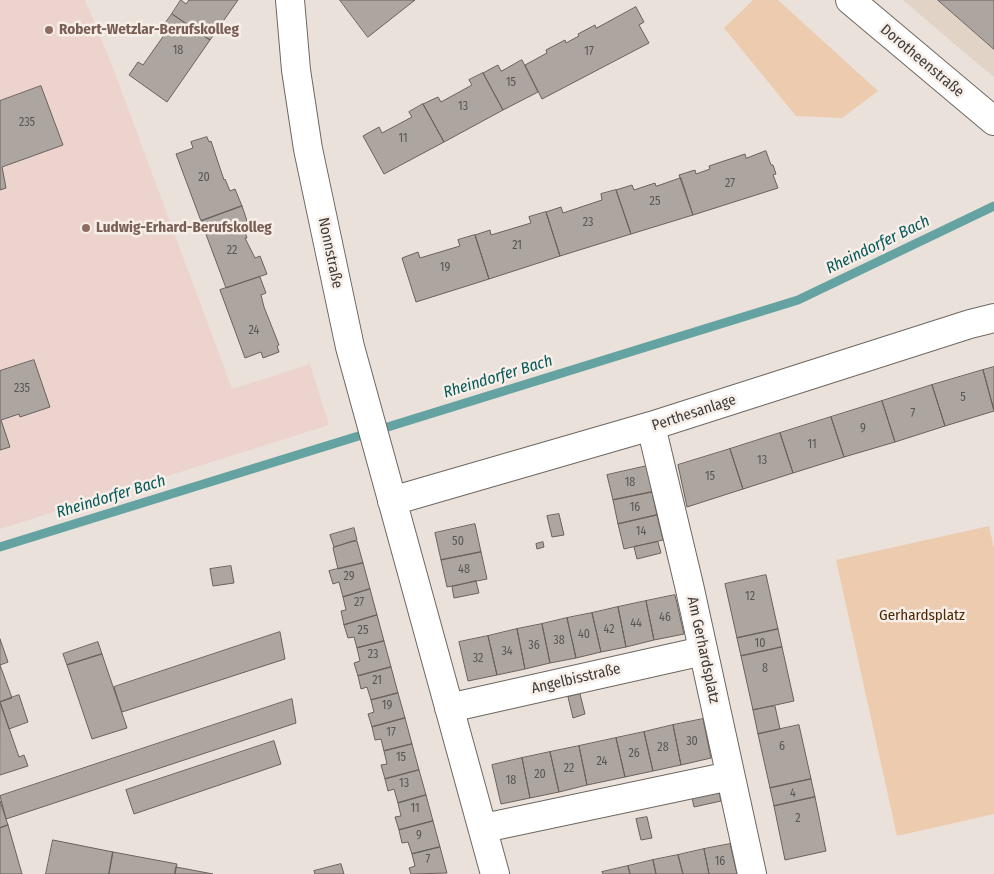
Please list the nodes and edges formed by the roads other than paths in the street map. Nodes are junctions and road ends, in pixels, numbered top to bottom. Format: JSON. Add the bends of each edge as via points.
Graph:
{"nodes":[{"id":1,"x":290,"y":0,"type":"edge"},
{"id":2,"x":850,"y":0,"type":"edge"},
{"id":3,"x":994,"y":121,"type":"edge"},
{"id":4,"x":994,"y":318,"type":"edge"},
{"id":5,"x":651,"y":426,"type":"junction"},
{"id":6,"x":392,"y":501,"type":"junction"},
{"id":7,"x":703,"y":651,"type":"junction"},
{"id":8,"x":449,"y":708,"type":"junction"},
{"id":9,"x":730,"y":776,"type":"junction"},
{"id":10,"x":484,"y":828,"type":"junction"},
{"id":11,"x":495,"y":874,"type":"edge"},
{"id":12,"x":752,"y":874,"type":"edge"}],
"edges":[{"from":1,"to":6,"type":"street","name":"Nonnstraße","via":[[308,149],[345,325]]},
{"from":2,"to":3,"type":"street","name":"Dorotheenstraße"},
{"from":4,"to":5,"type":"street","name":"Perthesanlage"},
{"from":5,"to":6,"type":"street","name":"Perthesanlage"},
{"from":5,"to":7,"type":"street","name":"Am Gerhardsplatz"},
{"from":6,"to":8,"type":"street"},
{"from":7,"to":8,"type":"street","name":"Angelbisstraße"},
{"from":7,"to":9,"type":"street","name":"Am Gerhardsplatz"},
{"from":8,"to":10,"type":"street"},
{"from":9,"to":10,"type":"street"},
{"from":9,"to":12,"type":"street","name":"Am Gerhardsplatz"},
{"from":10,"to":11,"type":"street"}]}
